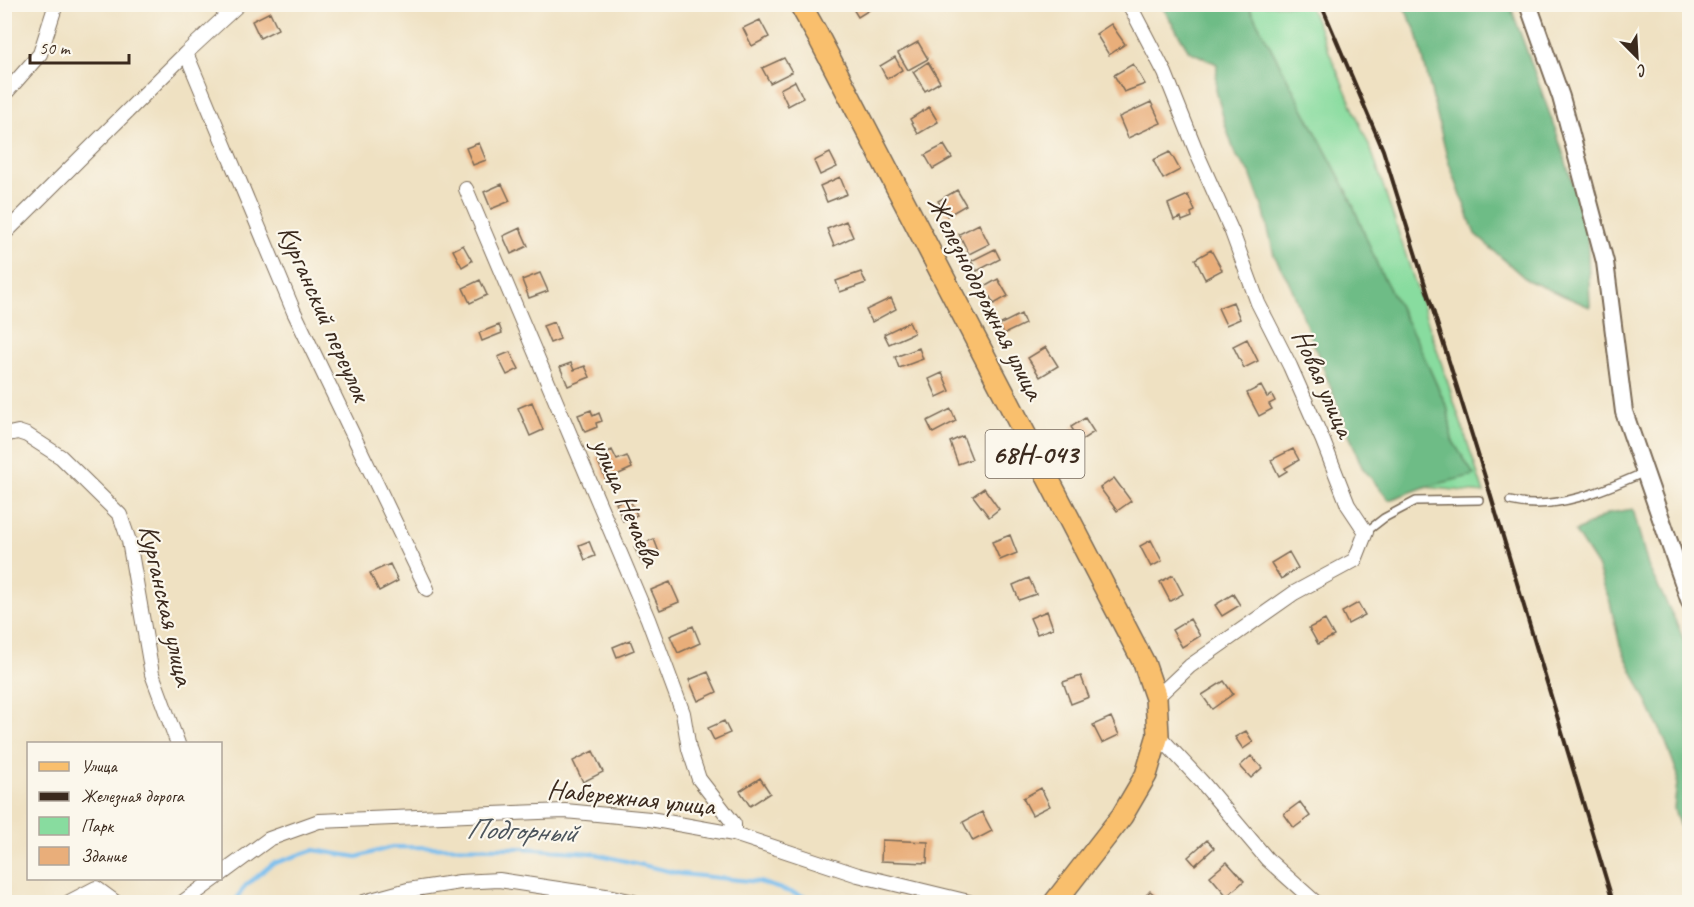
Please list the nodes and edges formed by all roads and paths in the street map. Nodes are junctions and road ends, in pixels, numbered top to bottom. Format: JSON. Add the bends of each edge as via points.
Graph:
{"nodes":[{"id":1,"x":56,"y":4,"type":"edge"},
{"id":2,"x":239,"y":4,"type":"edge"},
{"id":3,"x":800,"y":4,"type":"edge"},
{"id":4,"x":1129,"y":4,"type":"edge"},
{"id":5,"x":1528,"y":4,"type":"edge"},
{"id":6,"x":186,"y":53,"type":"junction"},
{"id":7,"x":4,"y":95,"type":"edge"},
{"id":8,"x":466,"y":189,"type":"dead end"},
{"id":9,"x":4,"y":234,"type":"edge"},
{"id":10,"x":4,"y":435,"type":"edge"},
{"id":11,"x":1644,"y":472,"type":"junction"},
{"id":12,"x":1479,"y":500,"type":"dead end"},
{"id":13,"x":1510,"y":501,"type":"dead end"},
{"id":14,"x":1366,"y":532,"type":"junction"},
{"id":15,"x":427,"y":589,"type":"dead end"},
{"id":16,"x":1689,"y":602,"type":"edge"},
{"id":17,"x":1156,"y":698,"type":"junction"},
{"id":18,"x":1158,"y":735,"type":"junction"},
{"id":19,"x":177,"y":742,"type":"edge"},
{"id":20,"x":734,"y":834,"type":"junction"},
{"id":21,"x":222,"y":874,"type":"edge"},
{"id":22,"x":201,"y":884,"type":"edge"},
{"id":23,"x":69,"y":903,"type":"edge"},
{"id":24,"x":114,"y":903,"type":"edge"},
{"id":25,"x":183,"y":903,"type":"edge"},
{"id":26,"x":364,"y":903,"type":"edge"},
{"id":27,"x":634,"y":903,"type":"edge"},
{"id":28,"x":969,"y":903,"type":"edge"},
{"id":29,"x":1055,"y":903,"type":"edge"},
{"id":30,"x":1315,"y":903,"type":"edge"}],
"edges":[{"from":1,"to":7,"type":"street","via":[[40,54]]},
{"from":2,"to":6,"type":"street"},
{"from":3,"to":17,"type":"main road","name":"Железнодорожная улица","number":"68Н-043","via":[[1144,663]]},
{"from":4,"to":14,"type":"street","name":"Новая улица","via":[[1165,74],[1258,303],[1314,420],[1348,505]]},
{"from":5,"to":11,"type":"street","via":[[1561,97],[1605,262],[1624,412]]},
{"from":6,"to":9,"type":"street"},
{"from":6,"to":15,"type":"street","name":"Курганский переулок","via":[[294,312]]},
{"from":8,"to":20,"type":"street","name":"улица Нечаева","via":[[648,619],[683,713],[699,779],[734,824]]},
{"from":10,"to":19,"type":"street","name":"Курганская улица","via":[[27,435],[62,457],[120,515],[129,541],[152,674]]},
{"from":11,"to":13,"type":"lane","via":[[1595,494],[1540,504]]},
{"from":11,"to":16,"type":"street"},
{"from":12,"to":14,"type":"lane","via":[[1416,501]]},
{"from":14,"to":17,"type":"street","via":[[1355,560],[1294,593],[1190,666]]},
{"from":17,"to":18,"type":"main road","name":"Железнодорожная улица","number":"68Н-043"},
{"from":18,"to":29,"type":"main road","name":"Железнодорожная улица","number":"68Н-043","via":[[1146,775],[1122,816]]},
{"from":18,"to":30,"type":"street","via":[[1267,860]]},
{"from":20,"to":21,"type":"street","name":"Набережная улица","via":[[650,819],[565,811],[319,821],[269,839]]},
{"from":20,"to":28,"type":"street","name":"Набережная улица","via":[[858,875]]},
{"from":22,"to":25,"type":"street"},
{"from":23,"to":24,"type":"street","via":[[96,888]]},
{"from":26,"to":27,"type":"street","via":[[408,890],[499,880]]}]}
